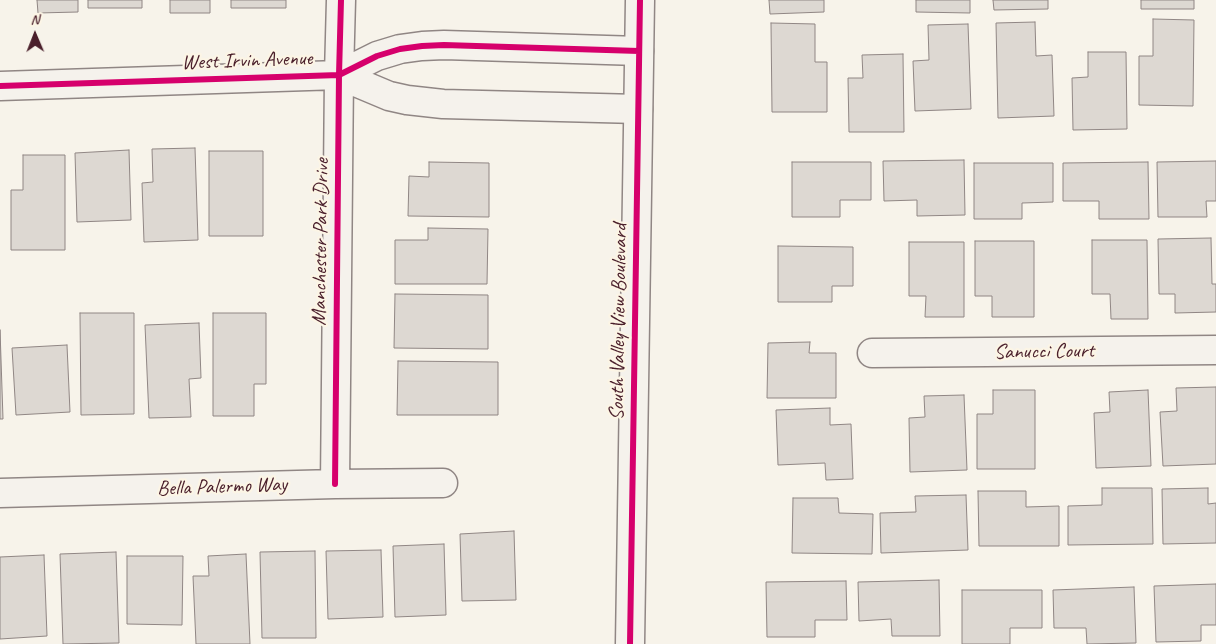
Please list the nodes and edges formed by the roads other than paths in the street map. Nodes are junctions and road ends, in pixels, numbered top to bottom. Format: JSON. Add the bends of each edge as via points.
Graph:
{"nodes":[{"id":1,"x":341,"y":0,"type":"edge"},
{"id":2,"x":640,"y":0,"type":"edge"},
{"id":3,"x":639,"y":51,"type":"junction"},
{"id":4,"x":339,"y":74,"type":"junction"},
{"id":5,"x":0,"y":86,"type":"edge"},
{"id":6,"x":638,"y":109,"type":"junction"},
{"id":7,"x":1216,"y":350,"type":"edge"},
{"id":8,"x":872,"y":354,"type":"dead end"},
{"id":9,"x":335,"y":484,"type":"junction"},
{"id":10,"x":443,"y":484,"type":"dead end"},
{"id":11,"x":0,"y":493,"type":"edge"},
{"id":12,"x":630,"y":644,"type":"edge"}],
"edges":[{"from":1,"to":4,"type":"street","name":"Manchester Park Drive"},
{"from":2,"to":3,"type":"street","name":"South Valley View Boulevard"},
{"from":3,"to":4,"type":"street","name":"West Irvin Avenue","via":[[422,46],[377,56]]},
{"from":3,"to":6,"type":"street","name":"South Valley View Boulevard"},
{"from":4,"to":5,"type":"street","name":"West Irvin Avenue"},
{"from":4,"to":6,"type":"street","name":"West Irvin Avenue","via":[[389,96],[407,100],[442,104]]},
{"from":4,"to":9,"type":"street","name":"Manchester Park Drive"},
{"from":6,"to":12,"type":"street","name":"South Valley View Boulevard"},
{"from":7,"to":8,"type":"street","name":"Sanucci Court"},
{"from":9,"to":10,"type":"street","name":"Bella Palermo Way"},
{"from":9,"to":11,"type":"street","name":"Bella Palermo Way"}]}
